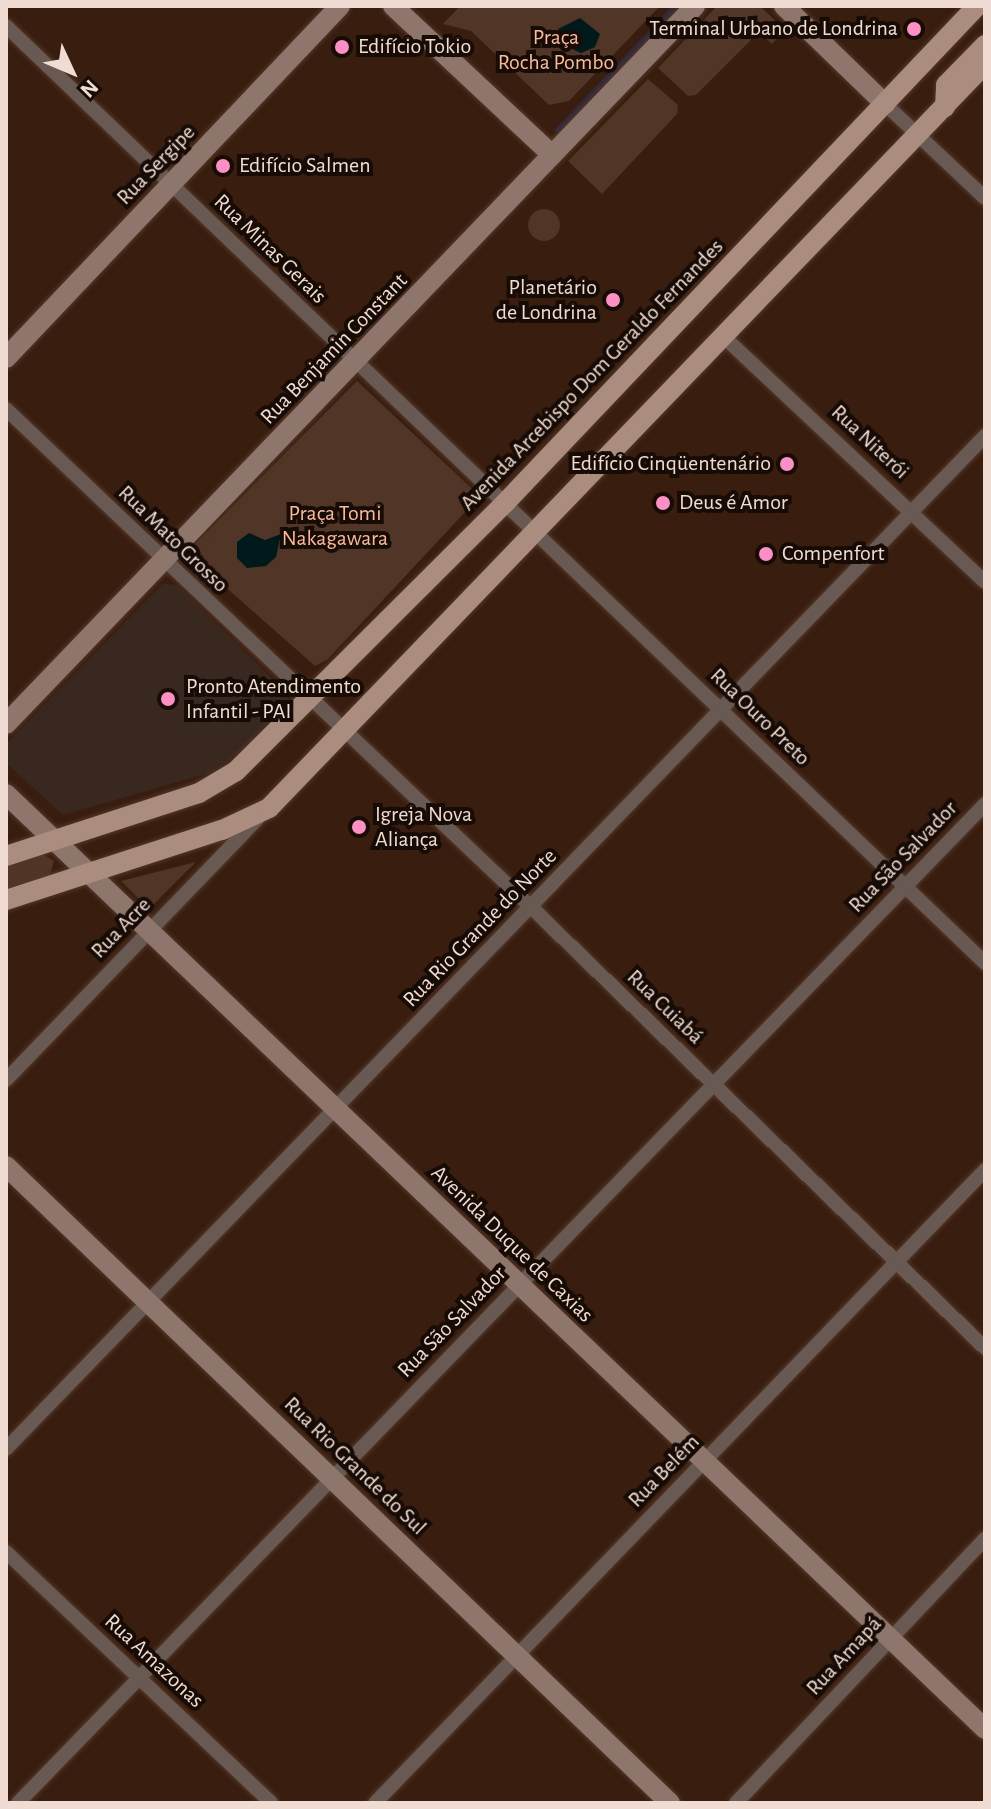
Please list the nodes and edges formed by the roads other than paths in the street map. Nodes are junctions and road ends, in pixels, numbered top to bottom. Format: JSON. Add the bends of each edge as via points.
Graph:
{"nodes":[{"id":1,"x":340,"y":6,"type":"edge"},
{"id":2,"x":393,"y":6,"type":"edge"},
{"id":3,"x":695,"y":6,"type":"edge"},
{"id":4,"x":784,"y":6,"type":"edge"},
{"id":5,"x":977,"y":6,"type":"edge"},
{"id":6,"x":6,"y":26,"type":"edge"},
{"id":7,"x":985,"y":45,"type":"edge"},
{"id":8,"x":985,"y":64,"type":"edge"},
{"id":9,"x":885,"y":104,"type":"junction"},
{"id":10,"x":945,"y":107,"type":"junction"},
{"id":11,"x":918,"y":136,"type":"junction"},
{"id":12,"x":552,"y":155,"type":"junction"},
{"id":13,"x":171,"y":184,"type":"junction"},
{"id":14,"x":985,"y":198,"type":"edge"},
{"id":15,"x":723,"y":336,"type":"junction"},
{"id":16,"x":6,"y":358,"type":"edge"},
{"id":17,"x":356,"y":363,"type":"junction"},
{"id":18,"x":6,"y":409,"type":"edge"},
{"id":19,"x":985,"y":436,"type":"edge"},
{"id":20,"x":505,"y":503,"type":"junction"},
{"id":21,"x":913,"y":513,"type":"junction"},
{"id":22,"x":533,"y":531,"type":"junction"},
{"id":23,"x":163,"y":560,"type":"junction"},
{"id":24,"x":985,"y":582,"type":"edge"},
{"id":25,"x":310,"y":701,"type":"junction"},
{"id":26,"x":721,"y":711,"type":"junction"},
{"id":27,"x":6,"y":724,"type":"edge"},
{"id":28,"x":344,"y":732,"type":"junction"},
{"id":29,"x":6,"y":794,"type":"edge"},
{"id":30,"x":985,"y":804,"type":"edge"},
{"id":31,"x":269,"y":808,"type":"junction"},
{"id":32,"x":57,"y":842,"type":"junction"},
{"id":33,"x":6,"y":856,"type":"edge"},
{"id":34,"x":88,"y":872,"type":"junction"},
{"id":35,"x":905,"y":886,"type":"junction"},
{"id":36,"x":6,"y":900,"type":"edge"},
{"id":37,"x":531,"y":907,"type":"junction"},
{"id":38,"x":149,"y":929,"type":"junction"},
{"id":39,"x":985,"y":963,"type":"edge"},
{"id":40,"x":6,"y":1080,"type":"edge"},
{"id":41,"x":713,"y":1085,"type":"junction"},
{"id":42,"x":336,"y":1107,"type":"junction"},
{"id":43,"x":6,"y":1166,"type":"edge"},
{"id":44,"x":985,"y":1170,"type":"edge"},
{"id":45,"x":895,"y":1263,"type":"junction"},
{"id":46,"x":518,"y":1285,"type":"junction"},
{"id":47,"x":149,"y":1303,"type":"junction"},
{"id":48,"x":985,"y":1348,"type":"edge"},
{"id":49,"x":6,"y":1449,"type":"edge"},
{"id":50,"x":705,"y":1461,"type":"junction"},
{"id":51,"x":332,"y":1478,"type":"junction"},
{"id":52,"x":985,"y":1539,"type":"edge"},
{"id":53,"x":6,"y":1552,"type":"edge"},
{"id":54,"x":890,"y":1640,"type":"junction"},
{"id":55,"x":518,"y":1655,"type":"junction"},
{"id":56,"x":140,"y":1678,"type":"junction"},
{"id":57,"x":985,"y":1729,"type":"edge"},
{"id":58,"x":18,"y":1803,"type":"edge"},
{"id":59,"x":271,"y":1803,"type":"edge"},
{"id":60,"x":375,"y":1803,"type":"edge"},
{"id":61,"x":670,"y":1803,"type":"edge"},
{"id":62,"x":736,"y":1803,"type":"edge"}],
"edges":[{"from":1,"to":13,"type":"street","name":"Rua Sergipe"},
{"from":2,"to":12,"type":"street"},
{"from":3,"to":12,"type":"street","name":"Rua Benjamin Constant"},
{"from":4,"to":9,"type":"street"},
{"from":5,"to":9,"type":"main road","name":"Avenida Arcebispo Dom Geraldo Fernandes"},
{"from":6,"to":13,"type":"street","name":"Rua Minas Gerais"},
{"from":7,"to":10,"type":"main road","via":[[946,85]]},
{"from":8,"to":10,"type":"main road"},
{"from":9,"to":11,"type":"street"},
{"from":9,"to":20,"type":"main road","name":"Avenida Arcebispo Dom Geraldo Fernandes"},
{"from":10,"to":11,"type":"main road"},
{"from":11,"to":14,"type":"street"},
{"from":11,"to":15,"type":"main road"},
{"from":12,"to":17,"type":"street","name":"Rua Benjamin Constant"},
{"from":13,"to":16,"type":"street","name":"Rua Sergipe"},
{"from":13,"to":17,"type":"street","name":"Rua Minas Gerais"},
{"from":15,"to":21,"type":"street","name":"Rua Niterói"},
{"from":15,"to":22,"type":"main road"},
{"from":17,"to":20,"type":"street","name":"Rua Minas Gerais"},
{"from":17,"to":23,"type":"street","name":"Rua Benjamin Constant"},
{"from":18,"to":23,"type":"street","name":"Rua Mato Grosso"},
{"from":19,"to":21,"type":"street","name":"Rua Rio Grande do Norte"},
{"from":20,"to":22,"type":"street","name":"Rua Ouro Preto"},
{"from":20,"to":25,"type":"main road","name":"Avenida Arcebispo Dom Geraldo Fernandes"},
{"from":21,"to":24,"type":"street","name":"Rua Niterói"},
{"from":21,"to":26,"type":"street","name":"Rua Rio Grande do Norte"},
{"from":22,"to":26,"type":"street","name":"Rua Ouro Preto"},
{"from":22,"to":28,"type":"main road"},
{"from":23,"to":25,"type":"street","name":"Rua Mato Grosso"},
{"from":23,"to":27,"type":"street","name":"Rua Benjamin Constant"},
{"from":25,"to":28,"type":"street","name":"Rua Cuiabá"},
{"from":25,"to":32,"type":"main road","name":"Avenida Arcebispo Dom Geraldo Fernandes","via":[[236,771],[199,793]]},
{"from":26,"to":35,"type":"street","name":"Rua Ouro Preto"},
{"from":26,"to":37,"type":"street","name":"Rua Rio Grande do Norte"},
{"from":28,"to":31,"type":"main road"},
{"from":28,"to":37,"type":"street","name":"Rua Cuiabá"},
{"from":29,"to":32,"type":"street","name":"Avenida Duque de Caxias"},
{"from":30,"to":35,"type":"street","name":"Rua São Salvador"},
{"from":31,"to":34,"type":"main road","via":[[222,830]]},
{"from":31,"to":38,"type":"street","name":"Rua Acre"},
{"from":32,"to":33,"type":"main road","name":"Avenida Arcebispo Dom Geraldo Fernandes"},
{"from":32,"to":34,"type":"street","name":"Avenida Duque de Caxias"},
{"from":34,"to":36,"type":"main road"},
{"from":34,"to":38,"type":"street","name":"Avenida Duque de Caxias"},
{"from":35,"to":39,"type":"street","name":"Rua Ouro Preto"},
{"from":35,"to":41,"type":"street","name":"Rua São Salvador"},
{"from":37,"to":41,"type":"street","name":"Rua Cuiabá"},
{"from":37,"to":42,"type":"street","name":"Rua Rio Grande do Norte"},
{"from":38,"to":40,"type":"street","name":"Rua Acre"},
{"from":38,"to":42,"type":"street","name":"Avenida Duque de Caxias"},
{"from":41,"to":45,"type":"street","name":"Rua Cuiabá"},
{"from":41,"to":46,"type":"street","name":"Rua São Salvador"},
{"from":42,"to":46,"type":"street","name":"Avenida Duque de Caxias"},
{"from":42,"to":47,"type":"street","name":"Rua Rio Grande do Norte"},
{"from":43,"to":47,"type":"street","name":"Rua Rio Grande do Sul"},
{"from":44,"to":45,"type":"street","name":"Rua Belém"},
{"from":45,"to":48,"type":"street","name":"Rua Cuiabá"},
{"from":45,"to":50,"type":"street","name":"Rua Belém"},
{"from":46,"to":50,"type":"street","name":"Avenida Duque de Caxias"},
{"from":46,"to":51,"type":"street","name":"Rua São Salvador"},
{"from":47,"to":49,"type":"street","name":"Rua Rio Grande do Norte"},
{"from":47,"to":51,"type":"street","name":"Rua Rio Grande do Sul"},
{"from":50,"to":54,"type":"street","name":"Avenida Duque de Caxias"},
{"from":50,"to":55,"type":"street","name":"Rua Belém"},
{"from":51,"to":55,"type":"street","name":"Rua Rio Grande do Sul"},
{"from":51,"to":56,"type":"street","name":"Rua São Salvador"},
{"from":52,"to":54,"type":"street","name":"Rua Amapá"},
{"from":53,"to":56,"type":"street","name":"Rua Amazonas"},
{"from":54,"to":57,"type":"street","name":"Avenida Duque de Caxias"},
{"from":54,"to":62,"type":"street","name":"Rua Amapá"},
{"from":55,"to":60,"type":"street","name":"Rua Belém"},
{"from":55,"to":61,"type":"street","name":"Rua Rio Grande do Sul"},
{"from":56,"to":58,"type":"street","name":"Rua São Salvador"},
{"from":56,"to":59,"type":"street","name":"Rua Amazonas"}]}
